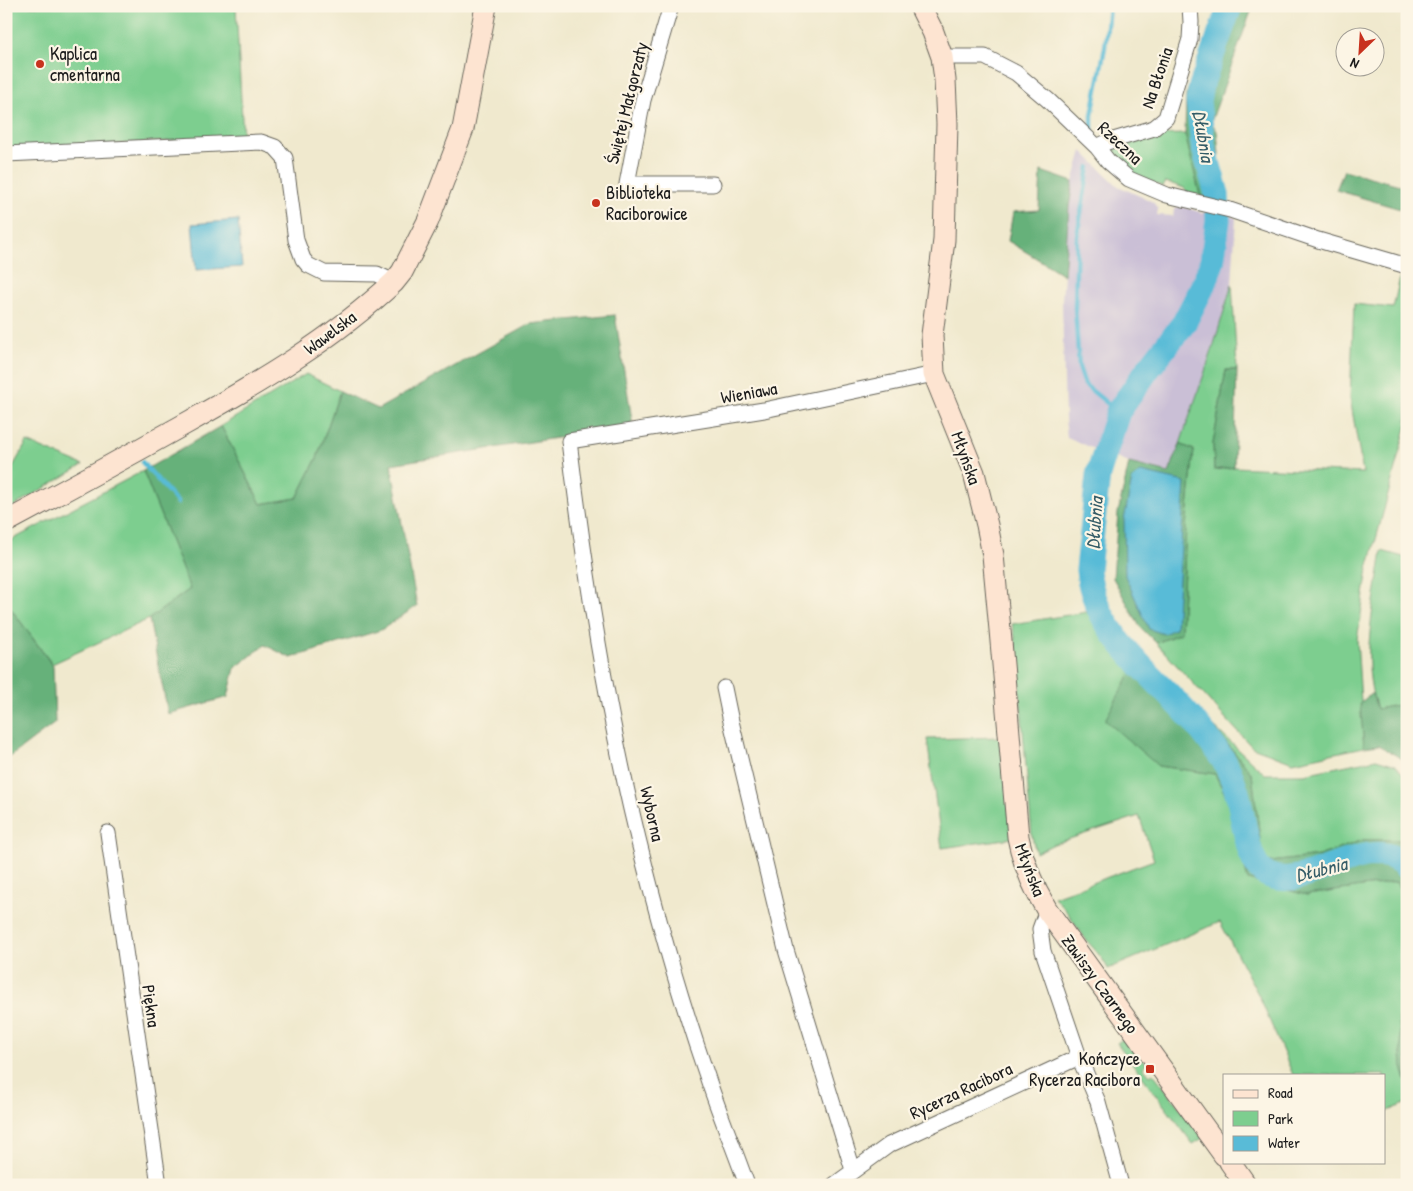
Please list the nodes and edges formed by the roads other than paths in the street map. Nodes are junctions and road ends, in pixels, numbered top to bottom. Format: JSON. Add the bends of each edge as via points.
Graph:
{"nodes":[{"id":1,"x":486,"y":6,"type":"edge"},
{"id":2,"x":670,"y":6,"type":"edge"},
{"id":3,"x":920,"y":6,"type":"edge"},
{"id":4,"x":1190,"y":6,"type":"edge"},
{"id":5,"x":942,"y":58,"type":"junction"},
{"id":6,"x":1097,"y":147,"type":"junction"},
{"id":7,"x":6,"y":154,"type":"edge"},
{"id":8,"x":713,"y":184,"type":"dead end"},
{"id":9,"x":1407,"y":266,"type":"edge"},
{"id":10,"x":394,"y":282,"type":"junction"},
{"id":11,"x":934,"y":374,"type":"junction"},
{"id":12,"x":569,"y":441,"type":"joint"},
{"id":13,"x":6,"y":522,"type":"edge"},
{"id":14,"x":724,"y":688,"type":"dead end"},
{"id":15,"x":108,"y":833,"type":"dead end"},
{"id":16,"x":1047,"y":910,"type":"junction"},
{"id":17,"x":1079,"y":1057,"type":"junction"},
{"id":18,"x":1223,"y":1153,"type":"edge"},
{"id":19,"x":1231,"y":1164,"type":"edge"},
{"id":20,"x":853,"y":1170,"type":"junction"},
{"id":21,"x":159,"y":1185,"type":"edge"},
{"id":22,"x":747,"y":1185,"type":"edge"},
{"id":23,"x":834,"y":1185,"type":"edge"},
{"id":24,"x":1122,"y":1185,"type":"edge"},
{"id":25,"x":1246,"y":1185,"type":"edge"}],
"edges":[{"from":1,"to":10,"type":"street","name":"Wawelska","via":[[463,129],[428,221]]},
{"from":2,"to":8,"type":"street","name":"Świętej Małgorzaty","via":[[643,100],[627,184]]},
{"from":3,"to":5,"type":"street","name":"Młyńska"},
{"from":4,"to":6,"type":"street","name":"Na Błonia","via":[[1190,39],[1166,118],[1154,128]]},
{"from":5,"to":6,"type":"street","name":"Rzeczna","via":[[985,57],[1016,73]]},
{"from":5,"to":11,"type":"street","name":"Młyńska","via":[[947,124],[946,204],[932,335]]},
{"from":6,"to":9,"type":"street","name":"Rzeczna","via":[[1128,179],[1167,195],[1230,210]]},
{"from":7,"to":10,"type":"street","via":[[261,142],[275,147],[285,158],[296,240],[308,265],[324,273],[377,274]]},
{"from":10,"to":13,"type":"street","name":"Wawelska","via":[[323,340],[278,370]]},
{"from":11,"to":12,"type":"street","name":"Wieniawa","via":[[764,410]]},
{"from":11,"to":16,"type":"street","name":"Młyńska","via":[[974,473],[987,525],[1000,630],[1018,837],[1025,867]]},
{"from":12,"to":22,"type":"street","name":"Wyborna","via":[[602,674],[633,817],[706,1075]]},
{"from":14,"to":20,"type":"street","via":[[786,950]]},
{"from":15,"to":21,"type":"street","name":"Piękna"},
{"from":16,"to":17,"type":"street","via":[[1040,939]]},
{"from":16,"to":18,"type":"street","name":"Zawiszy Czarnego"},
{"from":17,"to":20,"type":"street","name":"Rycerza Racibora","via":[[889,1145]]},
{"from":17,"to":24,"type":"street","via":[[1098,1102]]},
{"from":19,"to":25,"type":"street"},
{"from":20,"to":23,"type":"street","name":"Rycerza Racibora"}]}
